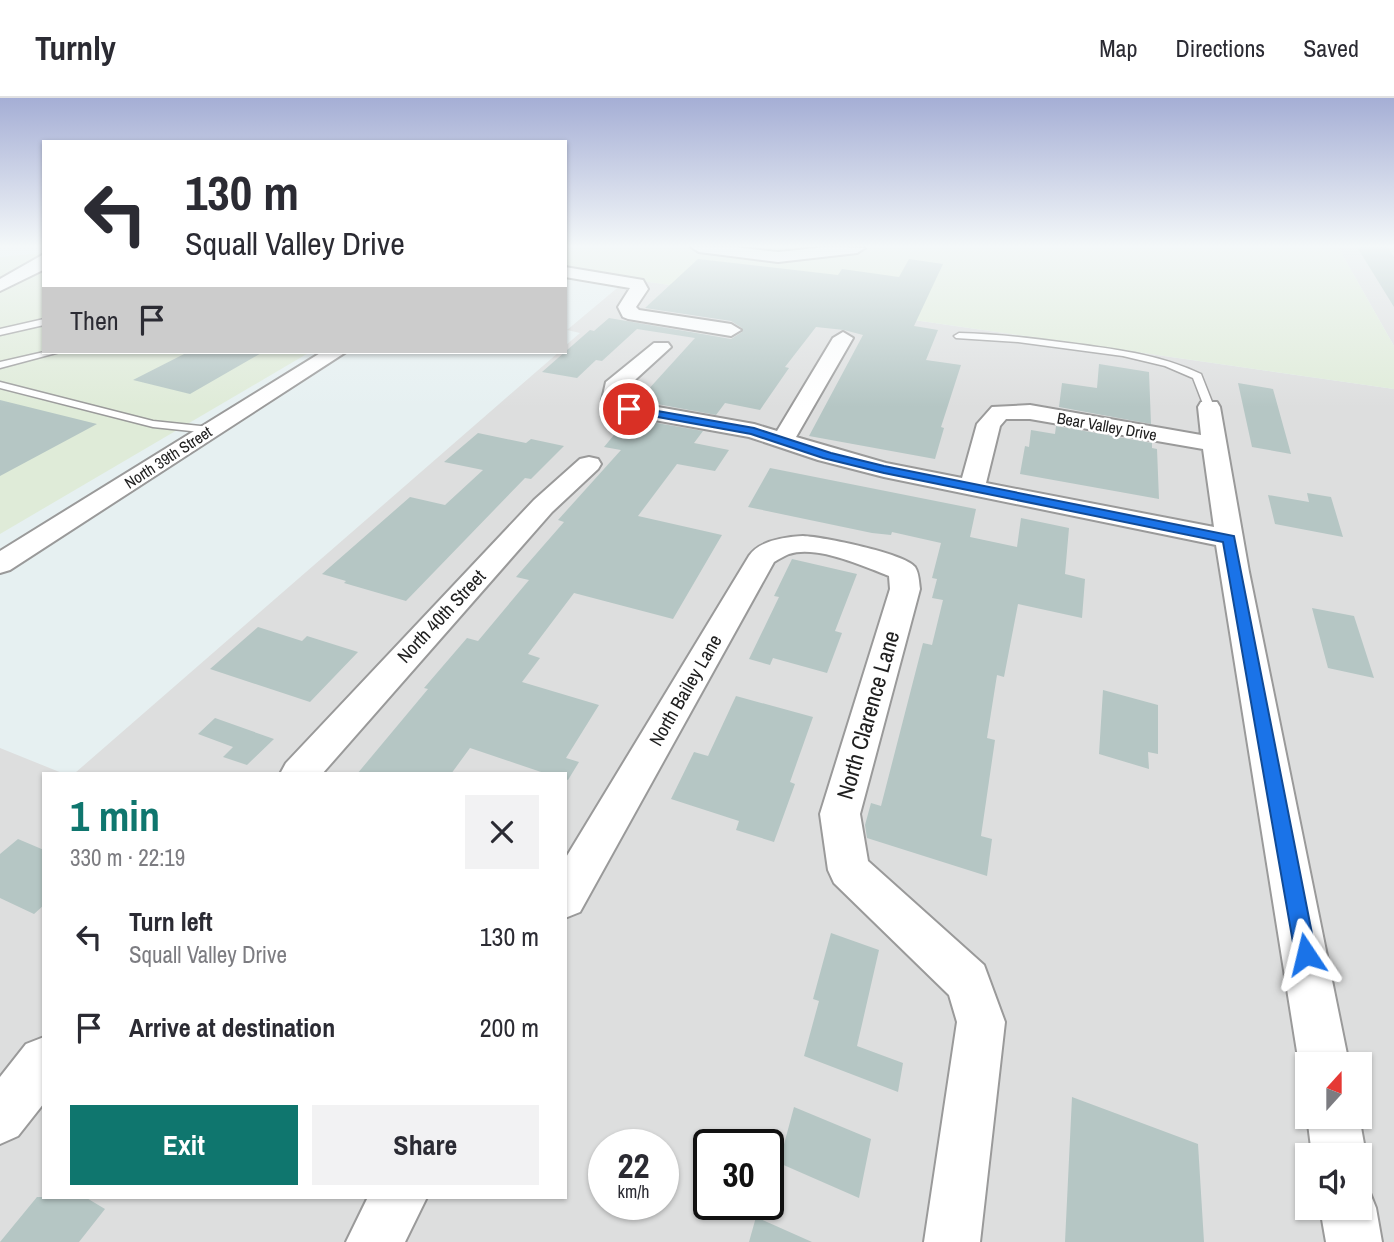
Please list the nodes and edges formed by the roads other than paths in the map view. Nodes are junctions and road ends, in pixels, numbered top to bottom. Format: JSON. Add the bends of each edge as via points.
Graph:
{"nodes":[{"id":1,"x":631,"y":300,"type":"edge"},
{"id":2,"x":42,"y":322,"type":"edge"},
{"id":3,"x":731,"y":330,"type":"dead end"},
{"id":4,"x":0,"y":332,"type":"edge"},
{"id":5,"x":958,"y":336,"type":"dead end"},
{"id":6,"x":843,"y":338,"type":"dead end"},
{"id":7,"x":661,"y":348,"type":"dead end"},
{"id":8,"x":47,"y":354,"type":"edge"},
{"id":9,"x":333,"y":354,"type":"edge"},
{"id":10,"x":0,"y":365,"type":"edge"},
{"id":11,"x":0,"y":386,"type":"edge"},
{"id":12,"x":1209,"y":407,"type":"joint"},
{"id":13,"x":210,"y":430,"type":"junction"},
{"id":14,"x":783,"y":440,"type":"junction"},
{"id":15,"x":1214,"y":444,"type":"junction"},
{"id":16,"x":589,"y":464,"type":"dead end"},
{"id":17,"x":972,"y":487,"type":"junction"},
{"id":18,"x":1230,"y":539,"type":"junction"},
{"id":19,"x":846,"y":552,"type":"joint"},
{"id":20,"x":0,"y":564,"type":"edge"},
{"id":21,"x":301,"y":772,"type":"edge"},
{"id":22,"x":567,"y":895,"type":"edge"},
{"id":23,"x":1322,"y":1052,"type":"edge"},
{"id":24,"x":42,"y":1065,"type":"edge"},
{"id":25,"x":0,"y":1118,"type":"edge"},
{"id":26,"x":398,"y":1199,"type":"edge"},
{"id":27,"x":1350,"y":1220,"type":"edge"},
{"id":28,"x":374,"y":1242,"type":"edge"},
{"id":29,"x":952,"y":1242,"type":"edge"},
{"id":30,"x":1354,"y":1242,"type":"edge"}],
"edges":[{"from":1,"to":3,"type":"street","via":[[627,307],[635,315]]},
{"from":2,"to":4,"type":"lane"},
{"from":5,"to":12,"type":"lane","via":[[995,336],[1174,364],[1197,376]]},
{"from":6,"to":14,"type":"street"},
{"from":7,"to":14,"type":"street","via":[[614,387],[613,400],[629,409]]},
{"from":8,"to":10,"type":"lane"},
{"from":9,"to":13,"type":"street","name":"North 39th Street"},
{"from":11,"to":13,"type":"lane","via":[[153,424]]},
{"from":12,"to":15,"type":"street"},
{"from":13,"to":20,"type":"street","name":"North 39th Street"},
{"from":14,"to":17,"type":"street","via":[[838,458]]},
{"from":15,"to":17,"type":"street","name":"Bear Valley Drive","via":[[1030,412],[1000,412],[989,424]]},
{"from":15,"to":18,"type":"street"},
{"from":16,"to":21,"type":"street","name":"North 40th Street","via":[[543,506]]},
{"from":17,"to":18,"type":"street"},
{"from":18,"to":23,"type":"street"},
{"from":19,"to":22,"type":"street","name":"North Bailey Lane","via":[[787,545],[763,556]]},
{"from":19,"to":29,"type":"street","name":"North Clarence Lane","via":[[903,571],[905,589],[840,814],[849,870],[968,981],[981,1022]]},
{"from":24,"to":25,"type":"street"},
{"from":26,"to":28,"type":"street"},
{"from":27,"to":30,"type":"street"}]}
